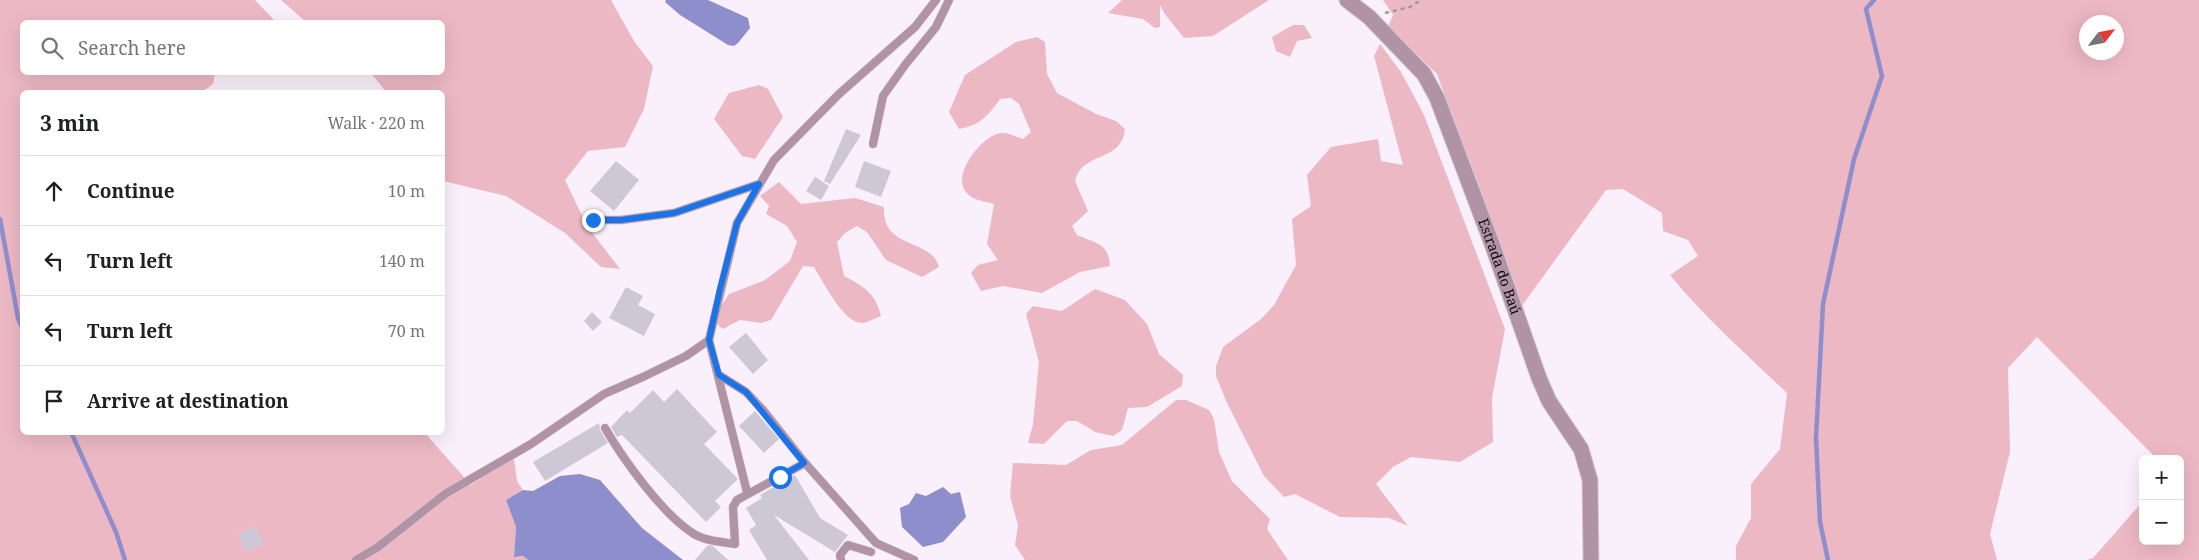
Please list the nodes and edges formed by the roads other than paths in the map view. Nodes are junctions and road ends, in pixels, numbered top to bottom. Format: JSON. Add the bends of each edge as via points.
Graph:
{"nodes":[{"id":1,"x":936,"y":0,"type":"edge"},
{"id":2,"x":949,"y":0,"type":"edge"},
{"id":3,"x":1347,"y":0,"type":"edge"},
{"id":4,"x":873,"y":144,"type":"dead end"},
{"id":5,"x":759,"y":184,"type":"junction"},
{"id":6,"x":593,"y":220,"type":"dead end"},
{"id":7,"x":709,"y":340,"type":"junction"},
{"id":8,"x":719,"y":375,"type":"junction"},
{"id":9,"x":605,"y":428,"type":"dead end"},
{"id":10,"x":804,"y":463,"type":"junction"},
{"id":11,"x":747,"y":492,"type":"junction"},
{"id":12,"x":876,"y":543,"type":"junction"},
{"id":13,"x":871,"y":552,"type":"junction"},
{"id":14,"x":356,"y":560,"type":"edge"},
{"id":15,"x":841,"y":560,"type":"edge"},
{"id":16,"x":865,"y":560,"type":"edge"},
{"id":17,"x":914,"y":560,"type":"edge"},
{"id":18,"x":1592,"y":560,"type":"edge"}],
"edges":[{"from":1,"to":5,"type":"lane","via":[[915,27],[839,94],[774,160]]},
{"from":2,"to":4,"type":"lane","via":[[936,27],[883,96]]},
{"from":3,"to":18,"type":"street","name":"Estrada do Baú","via":[[1369,17],[1424,74],[1437,98],[1539,378],[1549,401],[1581,449],[1590,480]]},
{"from":5,"to":6,"type":"lane","via":[[674,213]]},
{"from":5,"to":7,"type":"lane","via":[[737,223]]},
{"from":7,"to":8,"type":"lane"},
{"from":7,"to":14,"type":"lane","via":[[686,356],[604,394],[531,444],[445,494],[378,547]]},
{"from":8,"to":10,"type":"lane","via":[[746,392]]},
{"from":8,"to":11,"type":"lane"},
{"from":9,"to":11,"type":"lane","via":[[623,460],[680,524],[710,541],[735,544],[733,507]]},
{"from":10,"to":11,"type":"lane"},
{"from":10,"to":12,"type":"lane"},
{"from":12,"to":13,"type":"lane"},
{"from":12,"to":17,"type":"lane"},
{"from":13,"to":15,"type":"lane","via":[[848,545],[840,555]]},
{"from":13,"to":16,"type":"lane"}]}
